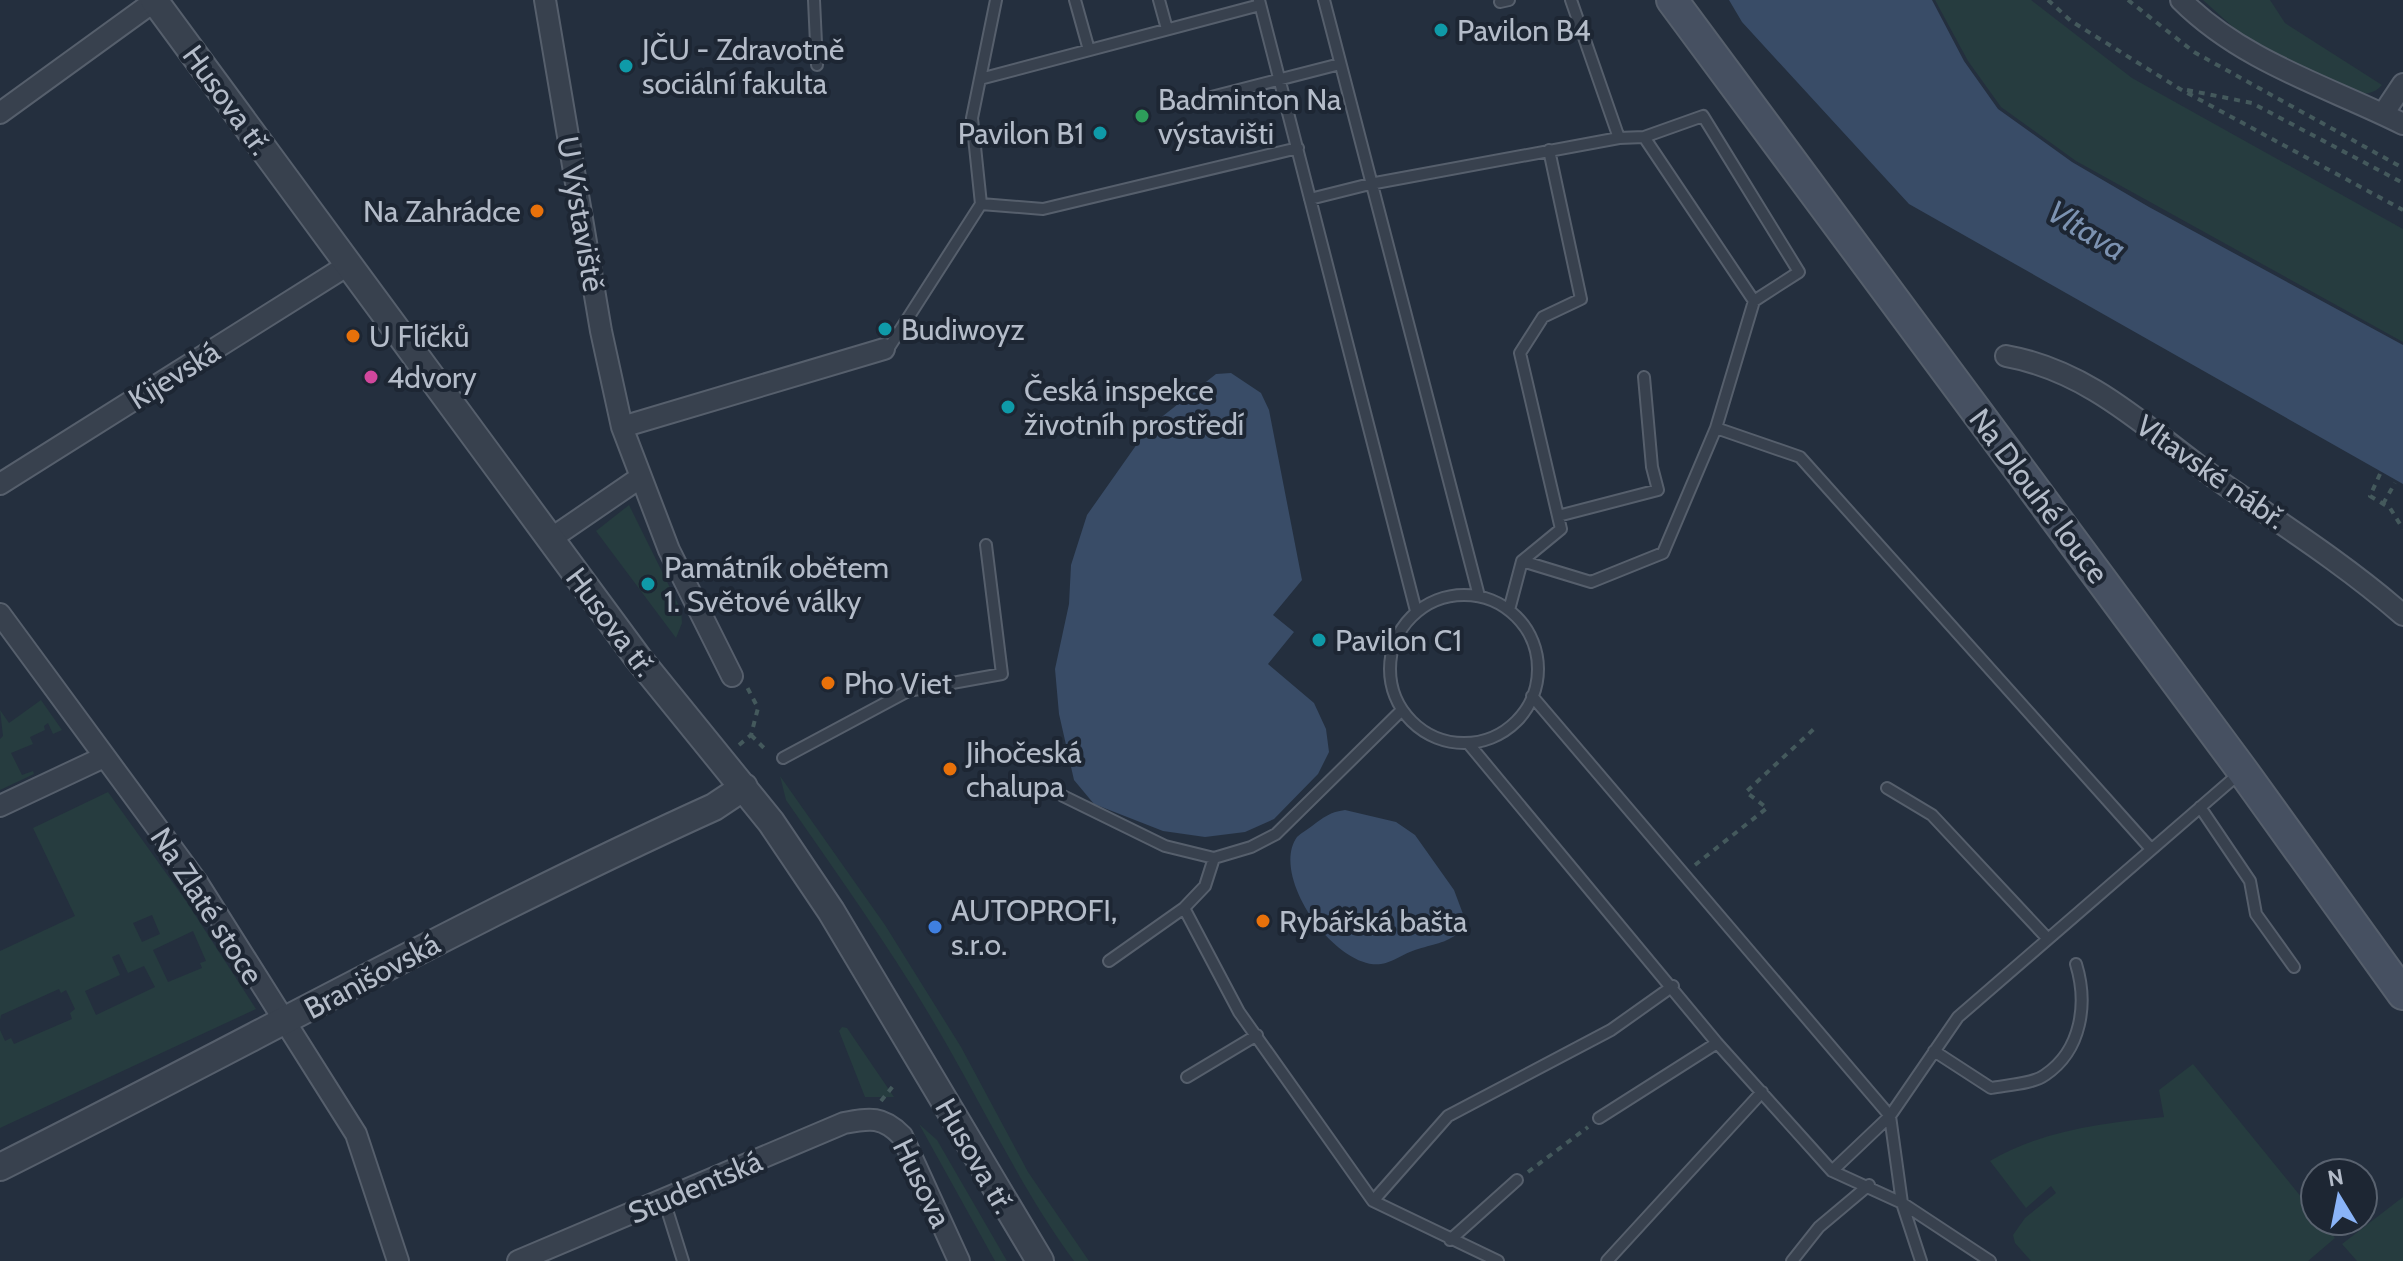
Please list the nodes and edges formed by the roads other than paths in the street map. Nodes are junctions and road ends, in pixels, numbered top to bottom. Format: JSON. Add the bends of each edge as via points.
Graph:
{"nodes":[{"id":1,"x":155,"y":0,"type":"edge"},
{"id":2,"x":545,"y":0,"type":"edge"},
{"id":3,"x":814,"y":0,"type":"edge"},
{"id":4,"x":996,"y":0,"type":"edge"},
{"id":5,"x":1075,"y":0,"type":"edge"},
{"id":6,"x":1159,"y":0,"type":"edge"},
{"id":7,"x":1324,"y":0,"type":"edge"},
{"id":8,"x":1571,"y":0,"type":"edge"},
{"id":9,"x":1672,"y":0,"type":"edge"},
{"id":10,"x":2181,"y":0,"type":"edge"},
{"id":11,"x":1259,"y":2,"type":"edge"},
{"id":12,"x":1167,"y":29,"type":"junction"},
{"id":13,"x":1089,"y":50,"type":"junction"},
{"id":14,"x":1340,"y":64,"type":"junction"},
{"id":15,"x":817,"y":65,"type":"dead end"},
{"id":16,"x":980,"y":79,"type":"junction"},
{"id":17,"x":1279,"y":79,"type":"junction"},
{"id":18,"x":2403,"y":84,"type":"edge"},
{"id":19,"x":1184,"y":104,"type":"dead end"},
{"id":20,"x":0,"y":113,"type":"edge"},
{"id":21,"x":2383,"y":114,"type":"junction"},
{"id":22,"x":2403,"y":124,"type":"edge"},
{"id":23,"x":1644,"y":137,"type":"junction"},
{"id":24,"x":1619,"y":138,"type":"junction"},
{"id":25,"x":1298,"y":148,"type":"junction"},
{"id":26,"x":1549,"y":150,"type":"junction"},
{"id":27,"x":1370,"y":184,"type":"junction"},
{"id":28,"x":1310,"y":199,"type":"junction"},
{"id":29,"x":981,"y":204,"type":"junction"},
{"id":30,"x":348,"y":265,"type":"junction"},
{"id":31,"x":1754,"y":301,"type":"junction"},
{"id":32,"x":884,"y":349,"type":"joint"},
{"id":33,"x":2006,"y":356,"type":"dead end"},
{"id":34,"x":1644,"y":377,"type":"dead end"},
{"id":35,"x":622,"y":427,"type":"junction"},
{"id":36,"x":1716,"y":428,"type":"junction"},
{"id":37,"x":641,"y":477,"type":"junction"},
{"id":38,"x":0,"y":484,"type":"edge"},
{"id":39,"x":1558,"y":516,"type":"junction"},
{"id":40,"x":549,"y":540,"type":"junction"},
{"id":41,"x":986,"y":545,"type":"dead end"},
{"id":42,"x":1522,"y":561,"type":"junction"},
{"id":43,"x":1479,"y":596,"type":"junction"},
{"id":44,"x":1509,"y":610,"type":"junction"},
{"id":45,"x":1416,"y":611,"type":"junction"},
{"id":46,"x":0,"y":614,"type":"edge"},
{"id":47,"x":2403,"y":615,"type":"edge"},
{"id":48,"x":732,"y":676,"type":"dead end"},
{"id":49,"x":1532,"y":696,"type":"junction"},
{"id":50,"x":1402,"y":710,"type":"junction"},
{"id":51,"x":1468,"y":743,"type":"junction"},
{"id":52,"x":104,"y":757,"type":"junction"},
{"id":53,"x":783,"y":758,"type":"dead end"},
{"id":54,"x":2242,"y":770,"type":"junction"},
{"id":55,"x":744,"y":787,"type":"junction"},
{"id":56,"x":1887,"y":788,"type":"dead end"},
{"id":57,"x":1063,"y":796,"type":"dead end"},
{"id":58,"x":0,"y":806,"type":"edge"},
{"id":59,"x":2200,"y":807,"type":"junction"},
{"id":60,"x":2151,"y":849,"type":"junction"},
{"id":61,"x":1214,"y":858,"type":"junction"},
{"id":62,"x":1184,"y":908,"type":"junction"},
{"id":63,"x":2048,"y":939,"type":"junction"},
{"id":64,"x":1109,"y":961,"type":"dead end"},
{"id":65,"x":2076,"y":964,"type":"dead end"},
{"id":66,"x":2294,"y":967,"type":"dead end"},
{"id":67,"x":1673,"y":986,"type":"junction"},
{"id":68,"x":2403,"y":994,"type":"edge"},
{"id":69,"x":284,"y":1023,"type":"junction"},
{"id":70,"x":1257,"y":1035,"type":"junction"},
{"id":71,"x":1717,"y":1043,"type":"junction"},
{"id":72,"x":1934,"y":1051,"type":"junction"},
{"id":73,"x":1187,"y":1077,"type":"dead end"},
{"id":74,"x":1762,"y":1092,"type":"junction"},
{"id":75,"x":1890,"y":1116,"type":"junction"},
{"id":76,"x":873,"y":1117,"type":"joint"},
{"id":77,"x":1599,"y":1118,"type":"road end"},
{"id":78,"x":0,"y":1167,"type":"edge"},
{"id":79,"x":1832,"y":1171,"type":"junction"},
{"id":80,"x":1517,"y":1180,"type":"road end"},
{"id":81,"x":1869,"y":1185,"type":"junction"},
{"id":82,"x":664,"y":1200,"type":"junction"},
{"id":83,"x":1373,"y":1201,"type":"junction"},
{"id":84,"x":1902,"y":1203,"type":"junction"},
{"id":85,"x":1450,"y":1240,"type":"junction"},
{"id":86,"x":398,"y":1261,"type":"edge"},
{"id":87,"x":518,"y":1261,"type":"edge"},
{"id":88,"x":683,"y":1261,"type":"edge"},
{"id":89,"x":959,"y":1261,"type":"edge"},
{"id":90,"x":1040,"y":1261,"type":"edge"},
{"id":91,"x":1498,"y":1261,"type":"edge"},
{"id":92,"x":1607,"y":1261,"type":"edge"},
{"id":93,"x":1792,"y":1261,"type":"edge"},
{"id":94,"x":1921,"y":1261,"type":"edge"},
{"id":95,"x":1990,"y":1261,"type":"edge"}],
"edges":[{"from":1,"to":20,"type":"street"},
{"from":1,"to":30,"type":"street","name":"Husova tř."},
{"from":2,"to":35,"type":"street","name":"U Výstaviště"},
{"from":3,"to":15,"type":"lane"},
{"from":4,"to":16,"type":"lane"},
{"from":5,"to":13,"type":"lane"},
{"from":6,"to":12,"type":"lane"},
{"from":7,"to":14,"type":"lane"},
{"from":8,"to":24,"type":"lane"},
{"from":9,"to":54,"type":"main road","name":"Na Dlouhé louce"},
{"from":10,"to":21,"type":"street","via":[[2258,58]]},
{"from":11,"to":12,"type":"lane"},
{"from":11,"to":17,"type":"lane"},
{"from":12,"to":13,"type":"lane"},
{"from":13,"to":16,"type":"lane"},
{"from":14,"to":17,"type":"lane"},
{"from":14,"to":27,"type":"lane"},
{"from":16,"to":29,"type":"lane","via":[[972,118]]},
{"from":17,"to":19,"type":"lane"},
{"from":17,"to":25,"type":"lane"},
{"from":18,"to":21,"type":"street"},
{"from":21,"to":22,"type":"street"},
{"from":23,"to":24,"type":"lane"},
{"from":23,"to":31,"type":"lane"},
{"from":23,"to":31,"type":"lane","via":[[1703,116],[1799,272]]},
{"from":24,"to":26,"type":"lane"},
{"from":25,"to":28,"type":"lane"},
{"from":25,"to":29,"type":"lane","via":[[1043,209]]},
{"from":26,"to":27,"type":"lane"},
{"from":26,"to":39,"type":"lane","via":[[1581,299],[1543,317],[1520,353]]},
{"from":27,"to":28,"type":"lane"},
{"from":27,"to":43,"type":"lane"},
{"from":28,"to":45,"type":"lane"},
{"from":29,"to":32,"type":"lane"},
{"from":30,"to":38,"type":"street","name":"Kijevská"},
{"from":30,"to":40,"type":"street","name":"Husova tř."},
{"from":31,"to":36,"type":"lane"},
{"from":32,"to":35,"type":"street"},
{"from":33,"to":47,"type":"street","name":"Vltavské nábř.","via":[[2044,363],[2095,389],[2331,555]]},
{"from":34,"to":39,"type":"lane","via":[[1658,490]]},
{"from":35,"to":37,"type":"street","name":"U Výstaviště"},
{"from":36,"to":42,"type":"lane","via":[[1663,553],[1591,582]]},
{"from":36,"to":60,"type":"lane","via":[[1800,457]]},
{"from":37,"to":40,"type":"street"},
{"from":37,"to":48,"type":"street","name":"U Výstaviště","via":[[669,550]]},
{"from":39,"to":42,"type":"lane","via":[[1561,529]]},
{"from":40,"to":55,"type":"street","name":"Husova tř."},
{"from":41,"to":53,"type":"lane","via":[[1002,674],[908,691]]},
{"from":42,"to":44,"type":"lane"},
{"from":43,"to":44,"type":"lane"},
{"from":43,"to":45,"type":"lane","via":[[1446,597]]},
{"from":44,"to":49,"type":"lane","via":[[1535,649],[1538,673]]},
{"from":45,"to":50,"type":"lane","via":[[1392,647],[1389,669]]},
{"from":46,"to":52,"type":"street","name":"Na Zlaté stoce"},
{"from":49,"to":51,"type":"lane","via":[[1507,729]]},
{"from":49,"to":75,"type":"lane"},
{"from":50,"to":51,"type":"lane","via":[[1420,728]]},
{"from":50,"to":61,"type":"lane","via":[[1276,834]]},
{"from":51,"to":67,"type":"lane"},
{"from":52,"to":58,"type":"street"},
{"from":52,"to":69,"type":"street","name":"Na Zlaté stoce","via":[[197,882]]},
{"from":54,"to":59,"type":"lane"},
{"from":54,"to":68,"type":"main road","name":"Na Dlouhé louce"},
{"from":55,"to":69,"type":"street","name":"Branišovská","via":[[714,807],[497,910]]},
{"from":55,"to":90,"type":"street","name":"Husova tř.","via":[[831,911]]},
{"from":56,"to":63,"type":"lane","via":[[1932,815]]},
{"from":57,"to":61,"type":"lane","via":[[1165,846]]},
{"from":59,"to":60,"type":"lane"},
{"from":59,"to":66,"type":"lane","via":[[2250,881],[2256,914]]},
{"from":60,"to":63,"type":"lane"},
{"from":61,"to":62,"type":"lane","via":[[1205,886]]},
{"from":62,"to":64,"type":"lane"},
{"from":62,"to":70,"type":"lane","via":[[1239,1012]]},
{"from":63,"to":72,"type":"lane","via":[[1958,1017]]},
{"from":65,"to":72,"type":"lane","via":[[2083,987],[2081,1019],[2070,1047],[2044,1077],[1991,1088]]},
{"from":67,"to":71,"type":"lane"},
{"from":67,"to":83,"type":"lane","via":[[1611,1030],[1448,1116]]},
{"from":69,"to":78,"type":"street","name":"Branišovská"},
{"from":69,"to":86,"type":"street","name":"Na Zlaté stoce","via":[[356,1134]]},
{"from":70,"to":73,"type":"lane"},
{"from":70,"to":83,"type":"lane"},
{"from":71,"to":74,"type":"lane"},
{"from":71,"to":77,"type":"lane"},
{"from":72,"to":75,"type":"lane"},
{"from":74,"to":79,"type":"lane"},
{"from":74,"to":92,"type":"lane"},
{"from":75,"to":79,"type":"lane"},
{"from":75,"to":84,"type":"lane"},
{"from":76,"to":82,"type":"street","name":"Studentská","via":[[844,1123]]},
{"from":76,"to":89,"type":"street","name":"Husova","via":[[902,1136]]},
{"from":79,"to":81,"type":"lane"},
{"from":80,"to":85,"type":"lane"},
{"from":81,"to":84,"type":"lane"},
{"from":81,"to":93,"type":"lane","via":[[1819,1227]]},
{"from":82,"to":87,"type":"street","name":"Studentská"},
{"from":82,"to":88,"type":"lane"},
{"from":83,"to":85,"type":"lane"},
{"from":84,"to":94,"type":"lane"},
{"from":84,"to":95,"type":"lane"},
{"from":85,"to":91,"type":"lane"}]}
